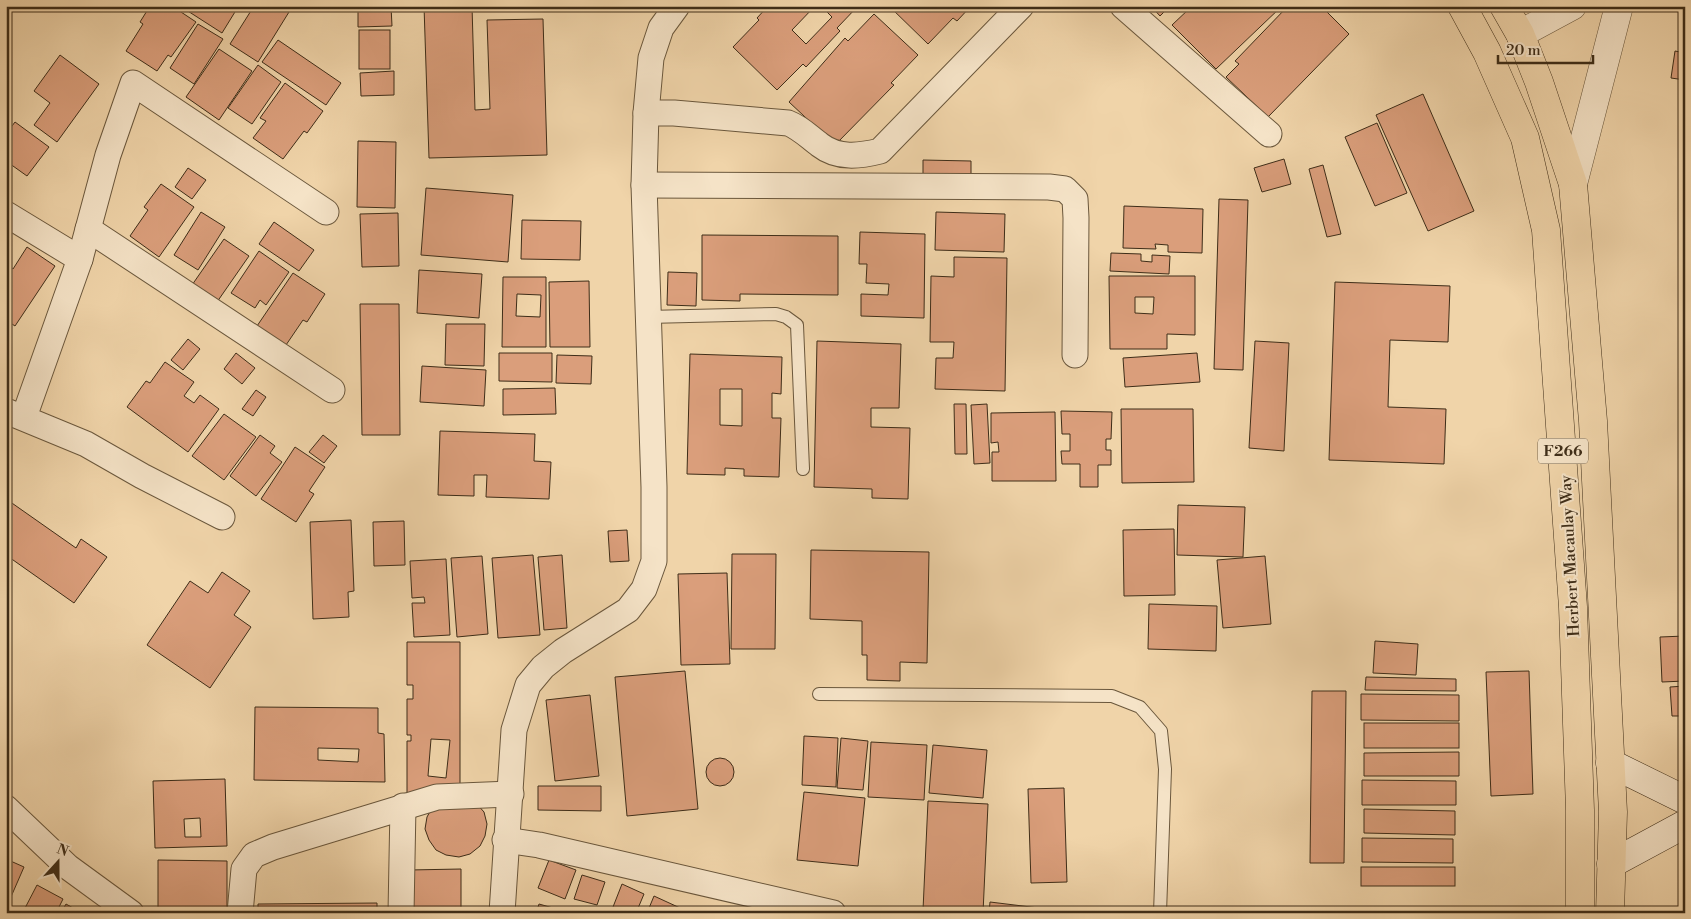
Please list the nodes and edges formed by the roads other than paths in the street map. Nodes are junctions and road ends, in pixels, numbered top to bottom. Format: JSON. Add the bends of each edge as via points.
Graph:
{"nodes":[{"id":1,"x":677,"y":6,"type":"edge"},
{"id":2,"x":1021,"y":6,"type":"edge"},
{"id":3,"x":1123,"y":6,"type":"edge"},
{"id":4,"x":1462,"y":6,"type":"edge"},
{"id":5,"x":1504,"y":6,"type":"edge"},
{"id":6,"x":1572,"y":6,"type":"edge"},
{"id":7,"x":1619,"y":6,"type":"edge"},
{"id":8,"x":1520,"y":34,"type":"junction"},
{"id":9,"x":646,"y":113,"type":"junction"},
{"id":10,"x":1269,"y":134,"type":"dead end"},
{"id":11,"x":1573,"y":184,"type":"junction"},
{"id":12,"x":644,"y":185,"type":"junction"},
{"id":13,"x":326,"y":212,"type":"dead end"},
{"id":14,"x":6,"y":214,"type":"edge"},
{"id":15,"x":88,"y":229,"type":"junction"},
{"id":16,"x":80,"y":259,"type":"junction"},
{"id":17,"x":647,"y":317,"type":"junction"},
{"id":18,"x":1075,"y":355,"type":"dead end"},
{"id":19,"x":332,"y":390,"type":"dead end"},
{"id":20,"x":15,"y":414,"type":"edge"},
{"id":21,"x":803,"y":469,"type":"dead end"},
{"id":22,"x":222,"y":517,"type":"dead end"},
{"id":23,"x":819,"y":694,"type":"dead end"},
{"id":24,"x":1610,"y":763,"type":"junction"},
{"id":25,"x":511,"y":794,"type":"junction"},
{"id":26,"x":1685,"y":800,"type":"edge"},
{"id":27,"x":403,"y":806,"type":"junction"},
{"id":28,"x":6,"y":808,"type":"edge"},
{"id":29,"x":1685,"y":824,"type":"edge"},
{"id":30,"x":505,"y":840,"type":"junction"},
{"id":31,"x":1611,"y":864,"type":"junction"},
{"id":32,"x":131,"y":913,"type":"edge"},
{"id":33,"x":240,"y":913,"type":"edge"},
{"id":34,"x":401,"y":913,"type":"edge"},
{"id":35,"x":502,"y":913,"type":"edge"},
{"id":36,"x":833,"y":913,"type":"edge"},
{"id":37,"x":1160,"y":913,"type":"edge"},
{"id":38,"x":1580,"y":913,"type":"edge"},
{"id":39,"x":1610,"y":913,"type":"edge"}],
"edges":[{"from":1,"to":9,"type":"street","via":[[661,28],[651,58]]},
{"from":2,"to":9,"type":"street","via":[[880,151],[857,156],[835,153],[788,123]]},
{"from":3,"to":10,"type":"street"},
{"from":4,"to":38,"type":"highway","name":"Herbert Macaulay Way","number":"F266","via":[[1526,138],[1546,230],[1573,607]]},
{"from":5,"to":8,"type":"highway","name":"Herbert Macaulay Way","number":"F266"},
{"from":6,"to":8,"type":"street"},
{"from":7,"to":11,"type":"street"},
{"from":8,"to":11,"type":"highway","name":"Herbert Macaulay Way","number":"F266"},
{"from":9,"to":12,"type":"street"},
{"from":11,"to":24,"type":"highway","name":"Herbert Macaulay Way","number":"F266","via":[[1593,421]]},
{"from":12,"to":17,"type":"street"},
{"from":12,"to":18,"type":"street","via":[[1065,189],[1075,198]]},
{"from":13,"to":15,"type":"street","via":[[133,82],[108,155]]},
{"from":14,"to":16,"type":"street"},
{"from":15,"to":16,"type":"street"},
{"from":15,"to":19,"type":"street"},
{"from":16,"to":20,"type":"street"},
{"from":17,"to":21,"type":"lane","via":[[776,314],[797,325]]},
{"from":17,"to":25,"type":"street","via":[[654,561],[644,589],[628,610],[563,651],[528,685],[514,730]]},
{"from":20,"to":22,"type":"street","via":[[86,444]]},
{"from":23,"to":37,"type":"lane","via":[[1112,696],[1140,706],[1161,731],[1165,769]]},
{"from":24,"to":26,"type":"street"},
{"from":24,"to":31,"type":"highway","name":"Herbert Macaulay Way","number":"F266","via":[[1613,812]]},
{"from":25,"to":27,"type":"street","via":[[448,795]]},
{"from":25,"to":30,"type":"street"},
{"from":27,"to":33,"type":"street","via":[[254,856],[244,869]]},
{"from":27,"to":34,"type":"street"},
{"from":28,"to":32,"type":"street","via":[[68,867]]},
{"from":29,"to":31,"type":"street"},
{"from":30,"to":35,"type":"street"},
{"from":30,"to":36,"type":"street","via":[[539,845]]},
{"from":31,"to":39,"type":"highway","name":"Herbert Macaulay Way","number":"F266"}]}
